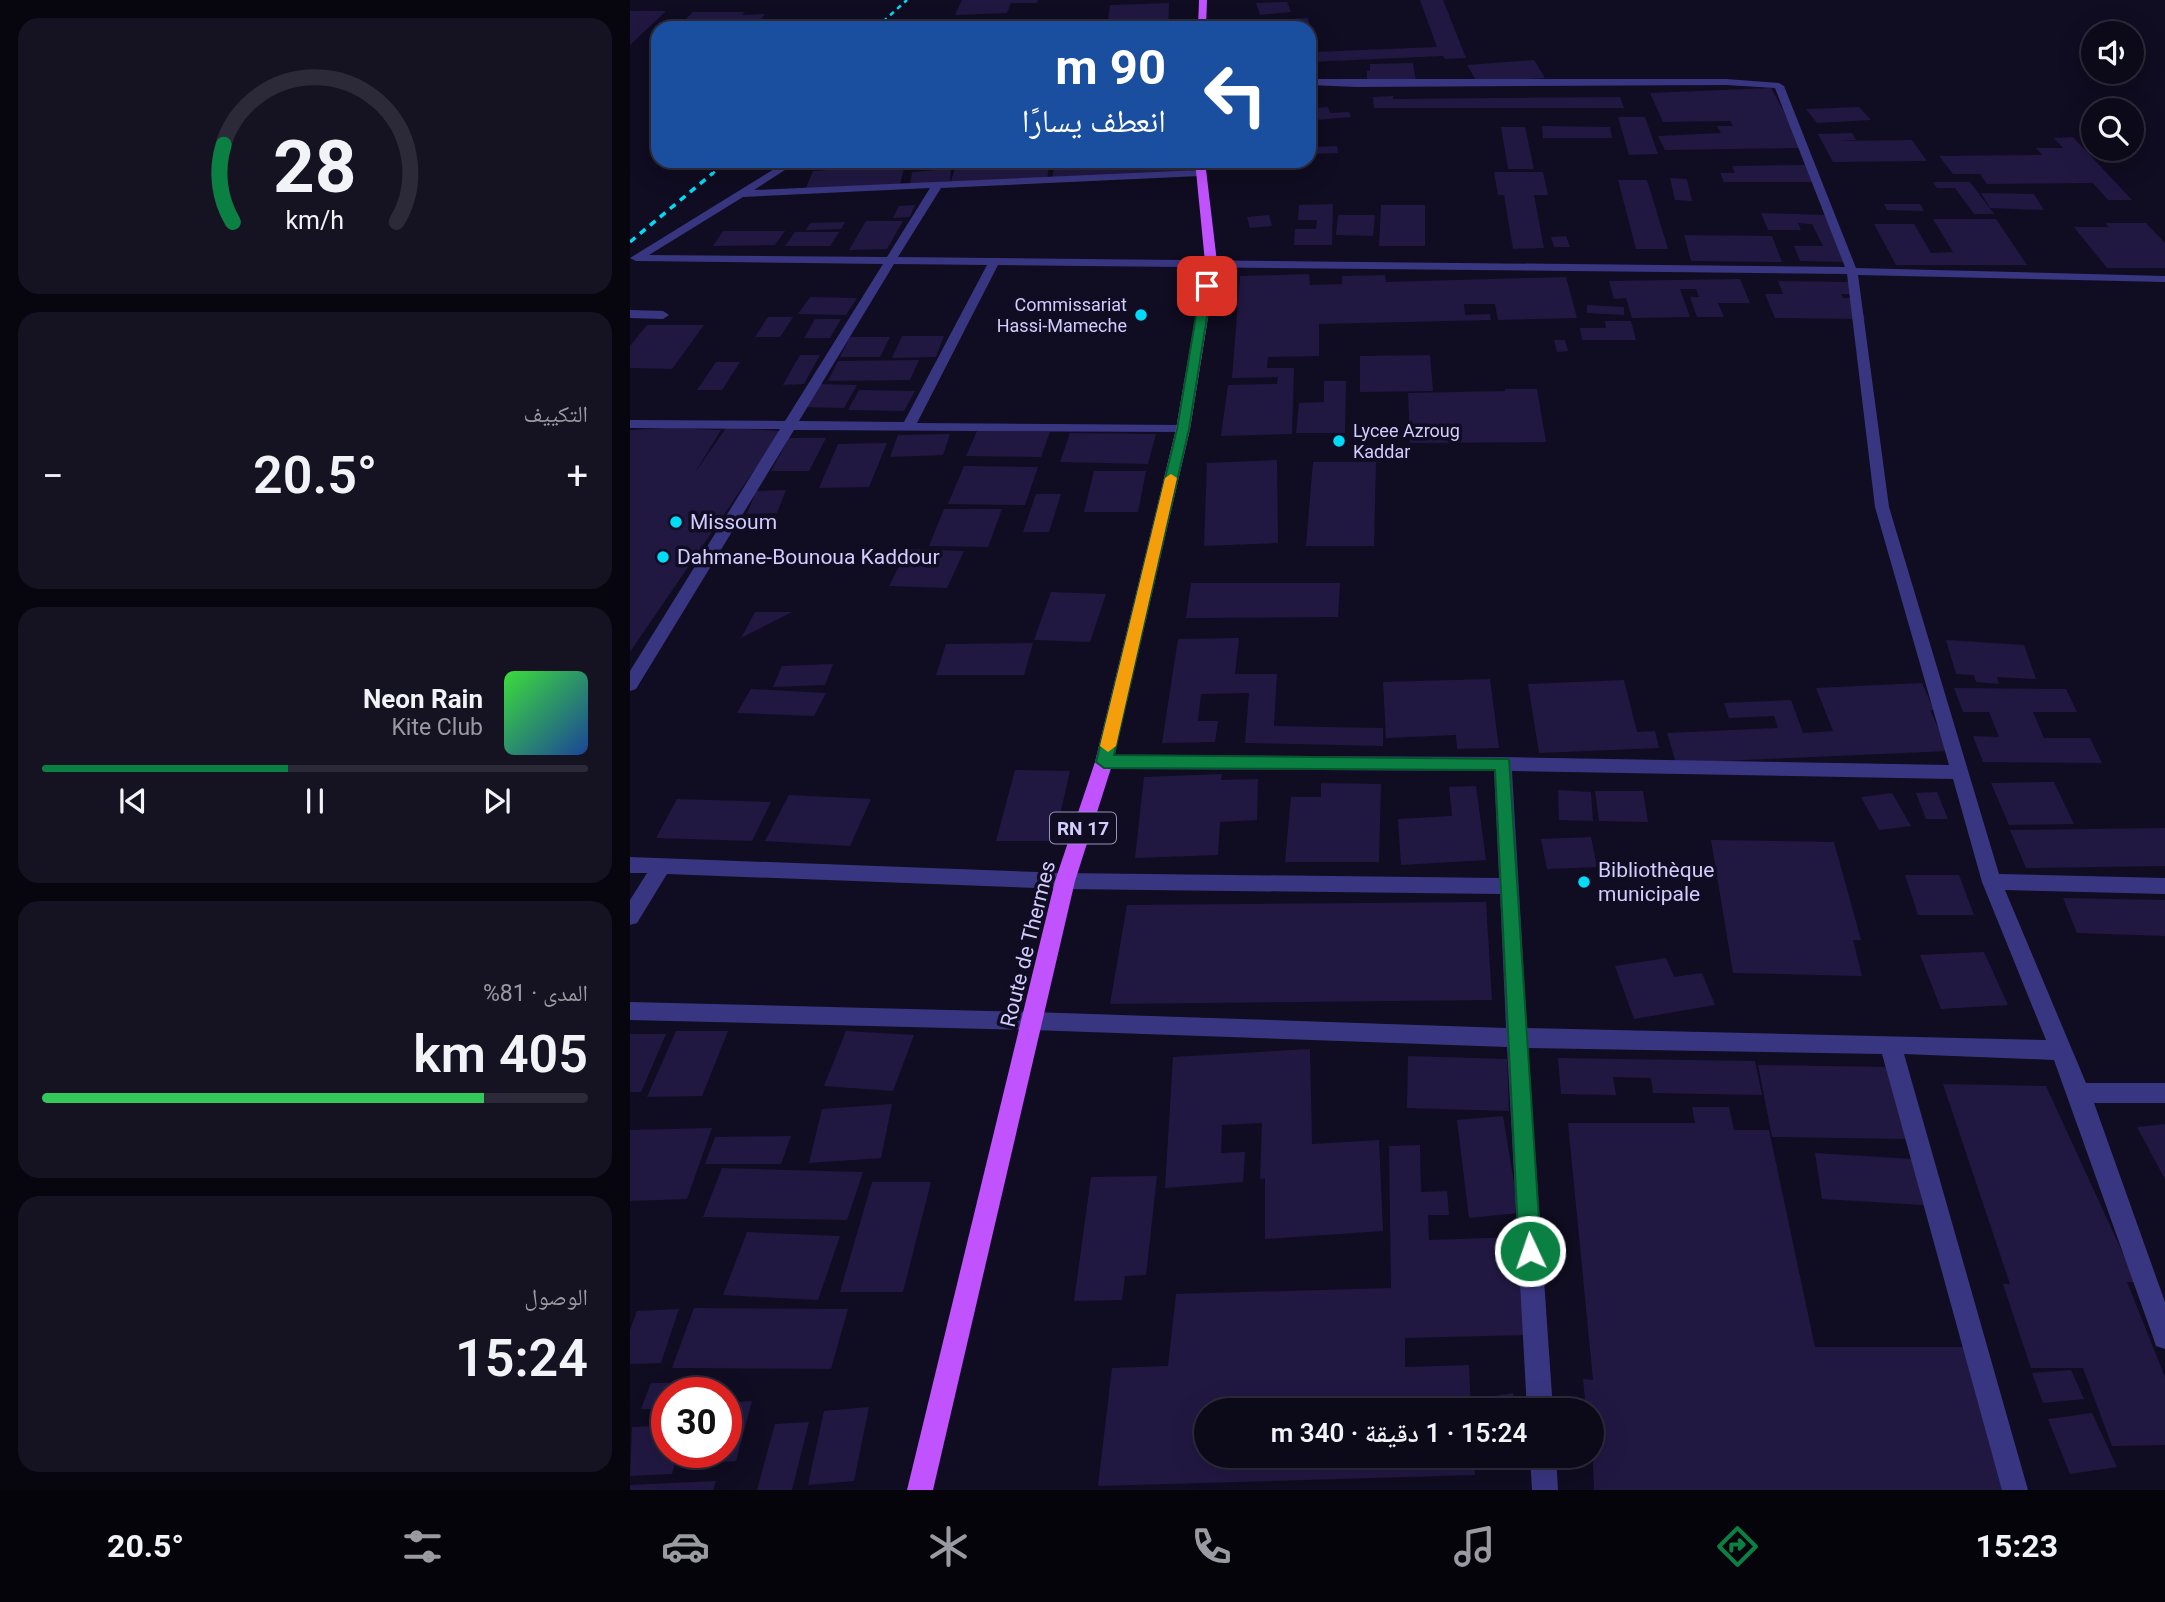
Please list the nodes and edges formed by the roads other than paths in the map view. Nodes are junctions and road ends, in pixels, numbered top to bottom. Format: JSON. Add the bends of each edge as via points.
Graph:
{"nodes":[{"id":1,"x":1203,"y":0,"type":"edge"},
{"id":2,"x":1202,"y":21,"type":"edge"},
{"id":3,"x":1316,"y":82,"type":"edge"},
{"id":4,"x":782,"y":168,"type":"edge"},
{"id":5,"x":1187,"y":168,"type":"edge"},
{"id":6,"x":1200,"y":168,"type":"edge"},
{"id":7,"x":936,"y":187,"type":"junction"},
{"id":8,"x":737,"y":194,"type":"junction"},
{"id":9,"x":633,"y":260,"type":"edge"},
{"id":10,"x":995,"y":260,"type":"junction"},
{"id":11,"x":891,"y":261,"type":"junction"},
{"id":12,"x":1211,"y":262,"type":"junction"},
{"id":13,"x":1852,"y":271,"type":"junction"},
{"id":14,"x":2165,"y":279,"type":"edge"},
{"id":15,"x":630,"y":314,"type":"edge"},
{"id":16,"x":663,"y":315,"type":"dead end"},
{"id":17,"x":630,"y":424,"type":"edge"},
{"id":18,"x":789,"y":426,"type":"junction"},
{"id":19,"x":908,"y":427,"type":"junction"},
{"id":20,"x":1183,"y":429,"type":"junction"},
{"id":21,"x":630,"y":685,"type":"edge"},
{"id":22,"x":1104,"y":762,"type":"junction"},
{"id":23,"x":1503,"y":764,"type":"junction"},
{"id":24,"x":1961,"y":772,"type":"junction"},
{"id":25,"x":630,"y":865,"type":"edge"},
{"id":26,"x":662,"y":866,"type":"junction"},
{"id":27,"x":1065,"y":881,"type":"junction"},
{"id":28,"x":1992,"y":882,"type":"junction"},
{"id":29,"x":1511,"y":886,"type":"junction"},
{"id":30,"x":2165,"y":886,"type":"edge"},
{"id":31,"x":630,"y":917,"type":"edge"},
{"id":32,"x":630,"y":1011,"type":"edge"},
{"id":33,"x":1032,"y":1021,"type":"junction"},
{"id":34,"x":1517,"y":1038,"type":"junction"},
{"id":35,"x":1890,"y":1044,"type":"junction"},
{"id":36,"x":2061,"y":1050,"type":"junction"},
{"id":37,"x":2079,"y":1093,"type":"junction"},
{"id":38,"x":2165,"y":1093,"type":"edge"},
{"id":39,"x":2165,"y":1337,"type":"edge"},
{"id":40,"x":1539,"y":1398,"type":"edge"},
{"id":41,"x":1544,"y":1468,"type":"edge"},
{"id":42,"x":920,"y":1490,"type":"edge"},
{"id":43,"x":1545,"y":1490,"type":"edge"},
{"id":44,"x":2015,"y":1490,"type":"edge"}],
"edges":[{"from":1,"to":2,"type":"main road"},
{"from":3,"to":13,"type":"street","via":[[1726,82],[1779,86]]},
{"from":4,"to":8,"type":"street"},
{"from":5,"to":7,"type":"street"},
{"from":6,"to":12,"type":"main road","name":"Route de Thermes","number":"RN 17"},
{"from":7,"to":8,"type":"street"},
{"from":7,"to":11,"type":"street"},
{"from":8,"to":9,"type":"street"},
{"from":9,"to":11,"type":"street"},
{"from":10,"to":11,"type":"street"},
{"from":10,"to":12,"type":"street"},
{"from":10,"to":19,"type":"street"},
{"from":11,"to":18,"type":"street"},
{"from":12,"to":13,"type":"street"},
{"from":12,"to":20,"type":"main road","name":"Route de Thermes","number":"RN 17"},
{"from":13,"to":14,"type":"street"},
{"from":13,"to":24,"type":"street","via":[[1882,507]]},
{"from":15,"to":16,"type":"street"},
{"from":17,"to":18,"type":"street"},
{"from":18,"to":19,"type":"street"},
{"from":18,"to":21,"type":"street"},
{"from":19,"to":20,"type":"street"},
{"from":20,"to":22,"type":"main road","name":"Route de Thermes","number":"RN 17"},
{"from":22,"to":23,"type":"street"},
{"from":22,"to":27,"type":"main road","name":"Route de Thermes","number":"RN 17"},
{"from":23,"to":24,"type":"street"},
{"from":23,"to":29,"type":"street"},
{"from":24,"to":28,"type":"street"},
{"from":25,"to":26,"type":"street"},
{"from":26,"to":27,"type":"street"},
{"from":26,"to":31,"type":"street"},
{"from":27,"to":29,"type":"street"},
{"from":27,"to":33,"type":"main road","name":"Route de Thermes","number":"RN 17"},
{"from":28,"to":30,"type":"street"},
{"from":28,"to":36,"type":"street"},
{"from":29,"to":34,"type":"street"},
{"from":32,"to":33,"type":"street"},
{"from":33,"to":34,"type":"street"},
{"from":33,"to":42,"type":"main road","name":"Route de Thermes","number":"RN 17"},
{"from":34,"to":35,"type":"street"},
{"from":34,"to":40,"type":"street"},
{"from":35,"to":36,"type":"street"},
{"from":35,"to":44,"type":"street"},
{"from":36,"to":37,"type":"street"},
{"from":37,"to":38,"type":"street"},
{"from":37,"to":39,"type":"street"},
{"from":41,"to":43,"type":"street"}]}
